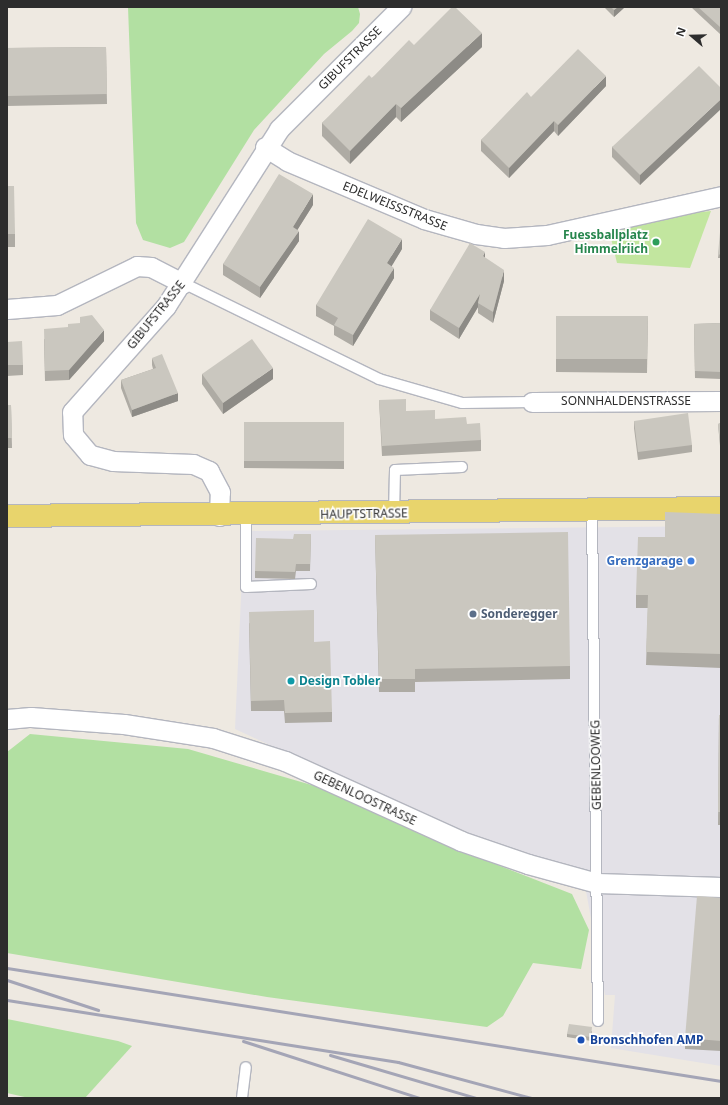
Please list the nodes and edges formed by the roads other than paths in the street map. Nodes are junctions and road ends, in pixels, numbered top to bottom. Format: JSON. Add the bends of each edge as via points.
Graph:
{"nodes":[{"id":1,"x":397,"y":8,"type":"edge"},
{"id":2,"x":265,"y":148,"type":"junction"},
{"id":3,"x":721,"y":196,"type":"edge"},
{"id":4,"x":183,"y":283,"type":"junction"},
{"id":5,"x":7,"y":309,"type":"edge"},
{"id":6,"x":721,"y":401,"type":"edge"},
{"id":7,"x":532,"y":402,"type":"joint"},
{"id":8,"x":462,"y":467,"type":"dead end"},
{"id":9,"x":721,"y":508,"type":"edge"},
{"id":10,"x":592,"y":510,"type":"junction"},
{"id":11,"x":394,"y":514,"type":"junction"},
{"id":12,"x":7,"y":516,"type":"edge"},
{"id":13,"x":219,"y":516,"type":"junction"},
{"id":14,"x":246,"y":516,"type":"junction"},
{"id":15,"x":310,"y":584,"type":"dead end"},
{"id":16,"x":7,"y":720,"type":"edge"},
{"id":17,"x":597,"y":883,"type":"junction"},
{"id":18,"x":721,"y":887,"type":"edge"},
{"id":19,"x":598,"y":1021,"type":"dead end"},
{"id":20,"x":246,"y":1068,"type":"dead end"},
{"id":21,"x":242,"y":1098,"type":"edge"}],
"edges":[{"from":1,"to":2,"type":"street","name":"GIBUFSTRASSE","via":[[295,112]]},
{"from":2,"to":3,"type":"street","name":"EDELWEISSSTRASSE","via":[[287,161],[424,219],[476,234],[504,238],[547,235]]},
{"from":2,"to":4,"type":"street","name":"GIBUFSTRASSE"},
{"from":4,"to":5,"type":"street","via":[[151,267],[137,266],[57,305]]},
{"from":4,"to":7,"type":"lane","via":[[349,367],[462,403]]},
{"from":4,"to":13,"type":"street","name":"GIBUFSTRASSE","via":[[80,400],[72,412],[71,425],[78,444],[94,457],[113,461],[185,463],[204,468],[218,484]]},
{"from":6,"to":7,"type":"street","name":"SONNHALDENSTRASSE"},
{"from":8,"to":11,"type":"lane","via":[[395,470]]},
{"from":9,"to":10,"type":"main road","name":"HAUPTSTRASSE"},
{"from":10,"to":11,"type":"main road","name":"HAUPTSTRASSE"},
{"from":10,"to":17,"type":"lane","name":"GEBENLOOWEG"},
{"from":11,"to":14,"type":"main road","name":"HAUPTSTRASSE"},
{"from":12,"to":13,"type":"main road","name":"HAUPTSTRASSE"},
{"from":13,"to":14,"type":"main road","name":"HAUPTSTRASSE"},
{"from":14,"to":15,"type":"lane","via":[[246,587]]},
{"from":16,"to":17,"type":"street","name":"GEBENLOOSTRASSE","via":[[31,717],[124,724],[213,738],[285,761],[461,841]]},
{"from":17,"to":18,"type":"street","name":"GEBENLOOSTRASSE"},
{"from":17,"to":19,"type":"lane","name":"GEBENLOOWEG"},
{"from":20,"to":21,"type":"lane"}]}
